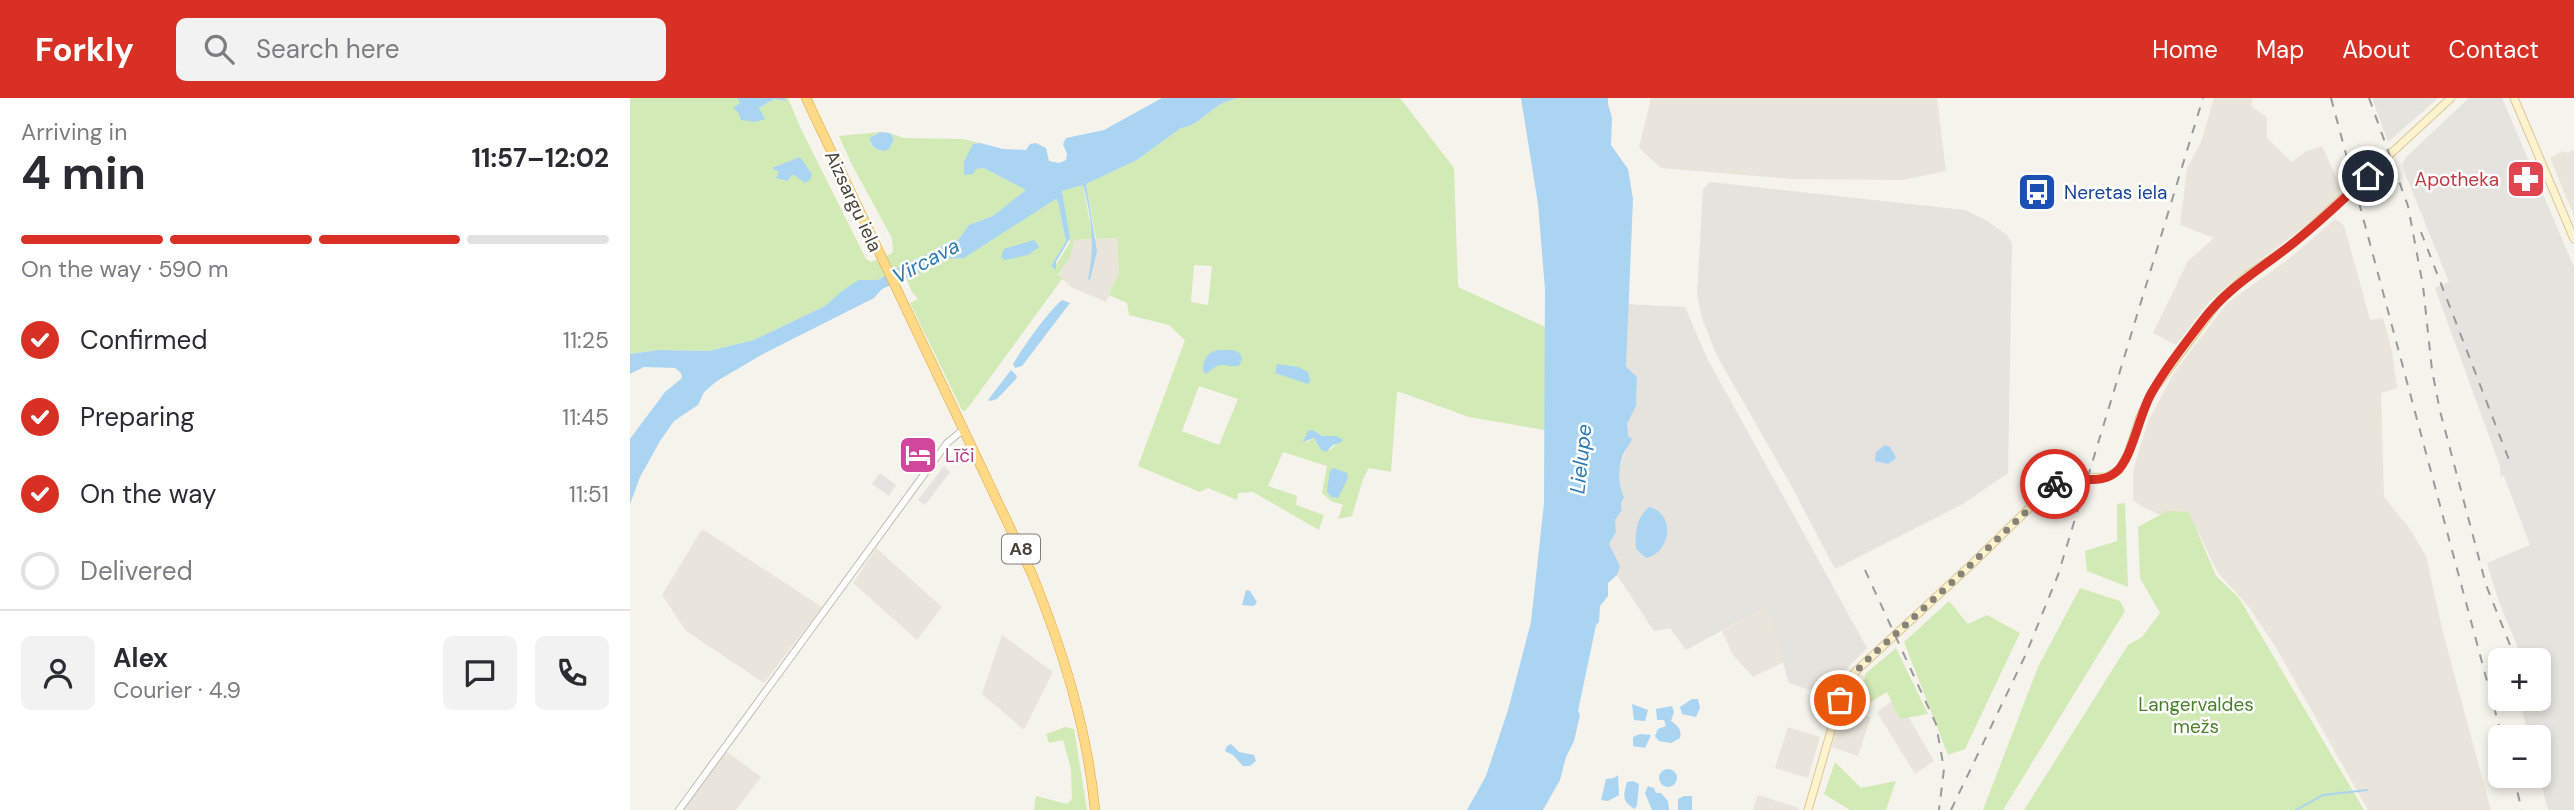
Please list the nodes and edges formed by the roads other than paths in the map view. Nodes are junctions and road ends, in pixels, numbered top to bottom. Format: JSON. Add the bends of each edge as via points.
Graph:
{"nodes":[{"id":1,"x":806,"y":98,"type":"edge"},
{"id":2,"x":2451,"y":98,"type":"edge"},
{"id":3,"x":2514,"y":98,"type":"edge"},
{"id":4,"x":2574,"y":239,"type":"edge"},
{"id":5,"x":964,"y":429,"type":"junction"},
{"id":6,"x":679,"y":810,"type":"edge"},
{"id":7,"x":1095,"y":810,"type":"edge"},
{"id":8,"x":1808,"y":810,"type":"edge"}],
"edges":[{"from":1,"to":5,"type":"highway","name":"Aizsargu iela","number":"A8"},
{"from":2,"to":8,"type":"main road","via":[[2294,243],[2220,300],[2151,393],[2119,470],[2107,477],[2069,478],[2054,484],[1857,670],[1840,700]]},
{"from":3,"to":4,"type":"main road"},
{"from":5,"to":6,"type":"street","via":[[947,443]]},
{"from":5,"to":7,"type":"highway","number":"A8","via":[[1055,633],[1081,719]]}]}
